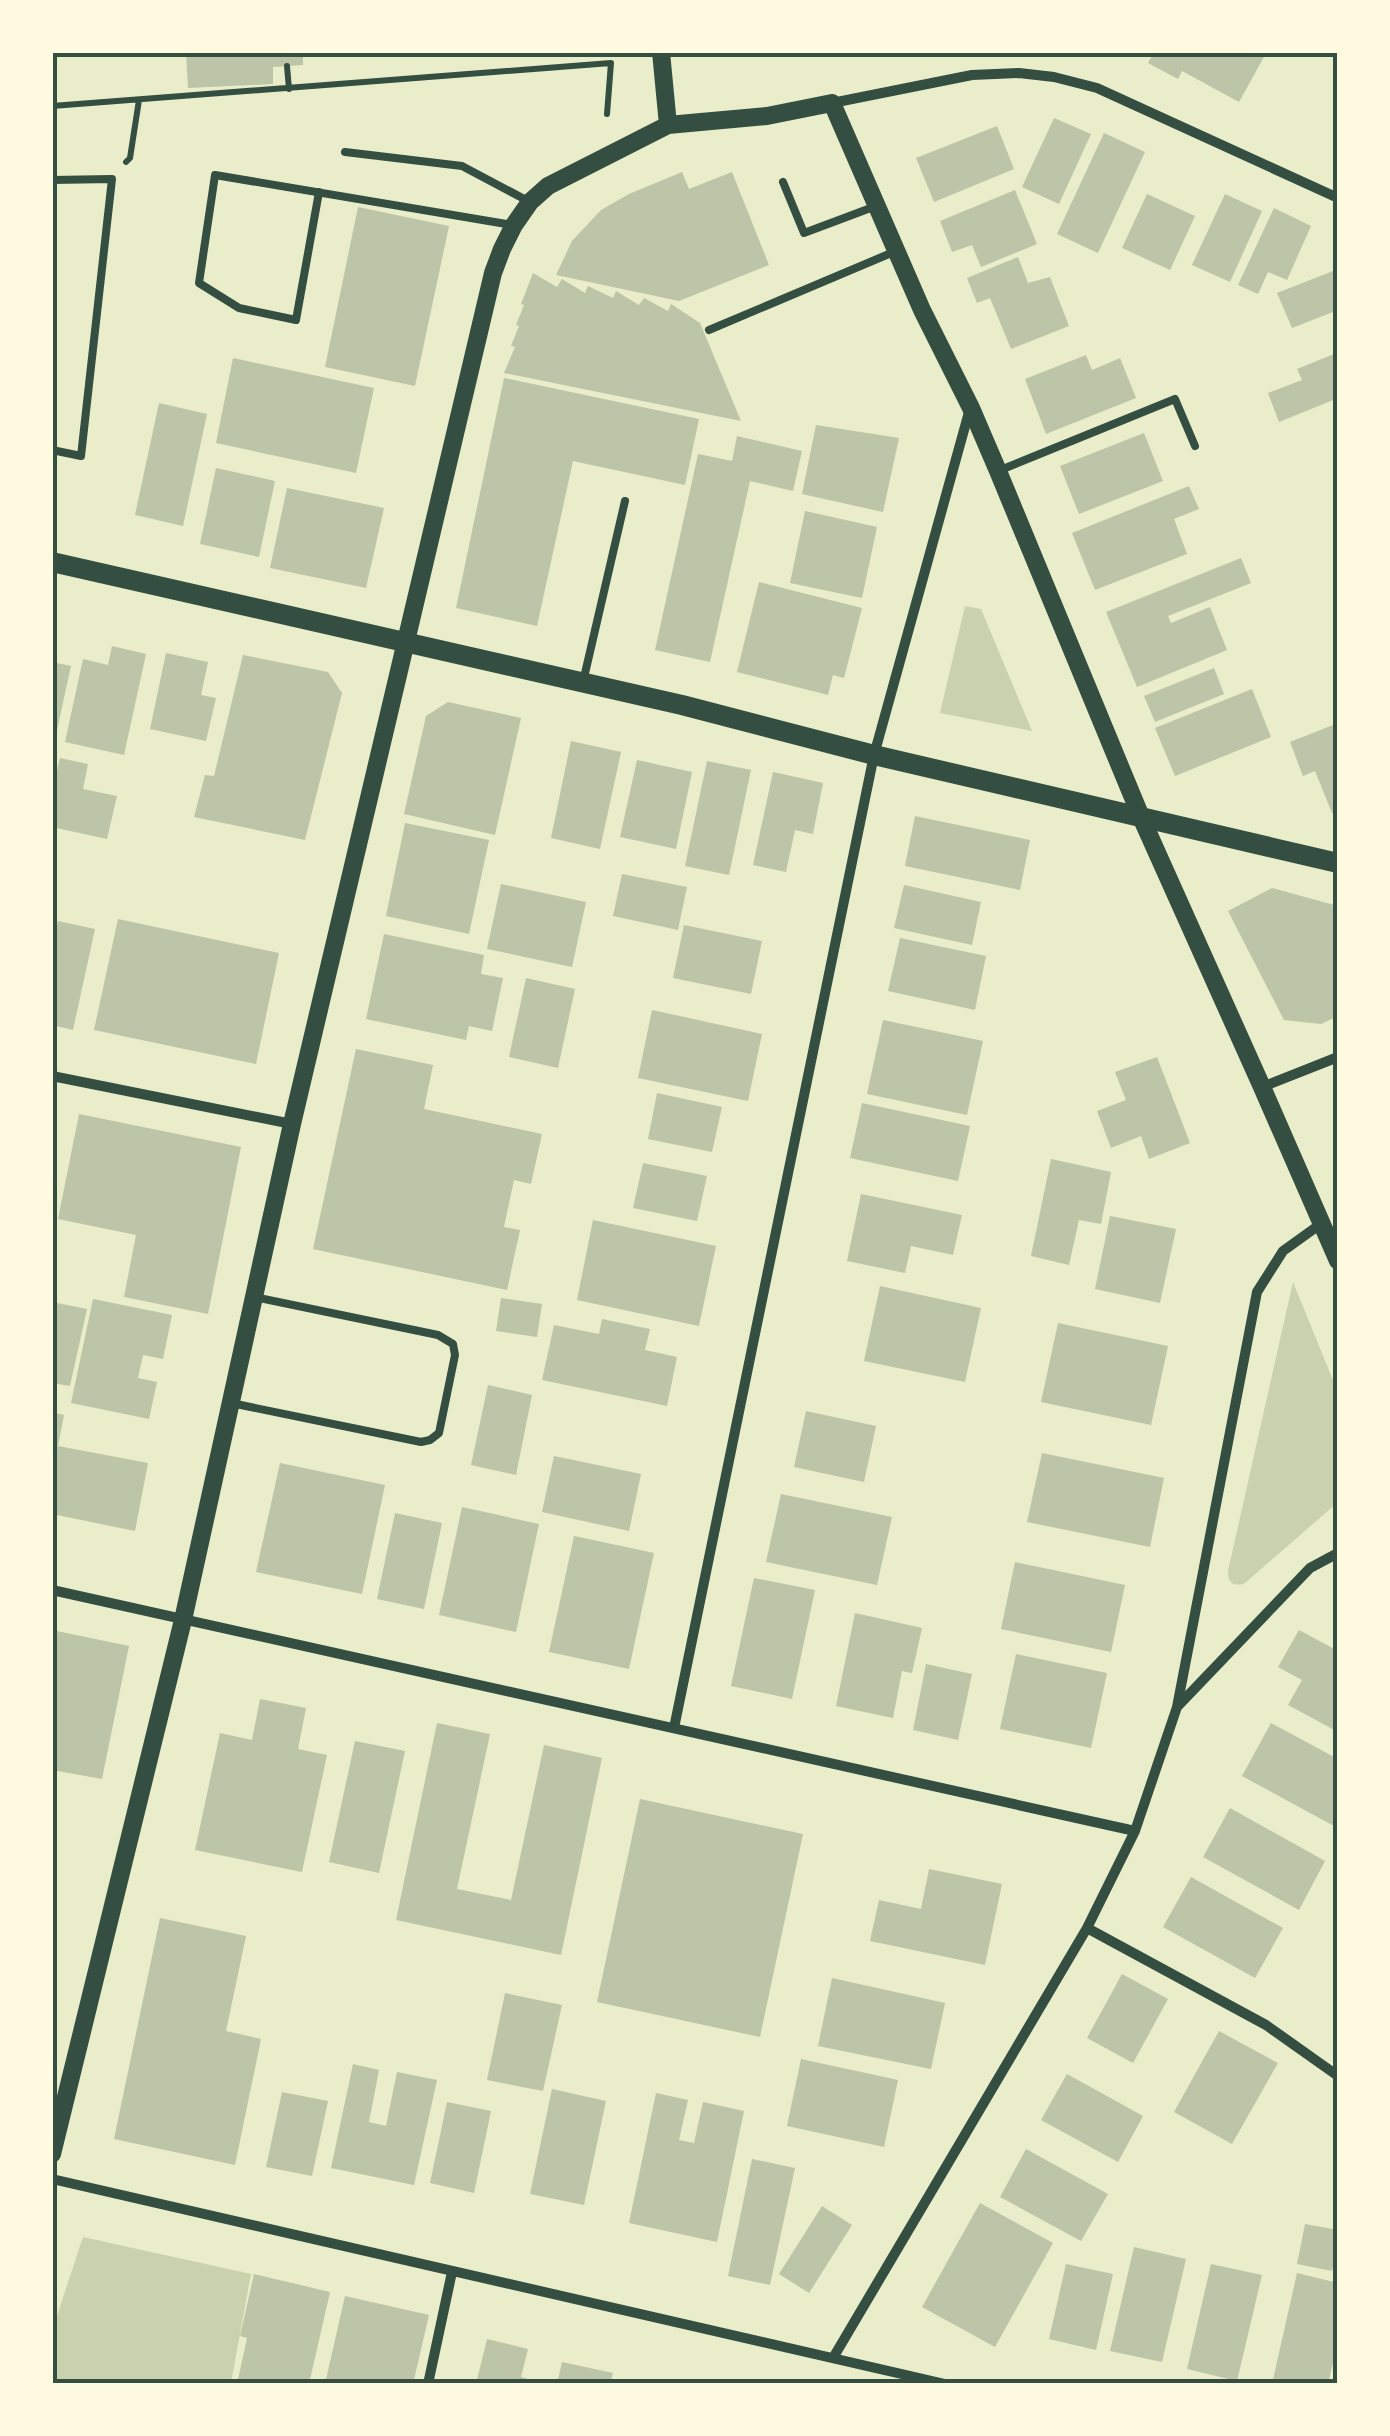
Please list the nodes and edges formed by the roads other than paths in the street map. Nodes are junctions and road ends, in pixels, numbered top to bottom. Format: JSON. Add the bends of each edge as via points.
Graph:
{"nodes":[{"id":1,"x":660,"y":52,"type":"edge"},
{"id":2,"x":832,"y":103,"type":"junction"},
{"id":3,"x":668,"y":125,"type":"junction"},
{"id":4,"x":345,"y":152,"type":"dead end"},
{"id":5,"x":52,"y":180,"type":"edge"},
{"id":6,"x":784,"y":182,"type":"dead end"},
{"id":7,"x":319,"y":192,"type":"junction"},
{"id":8,"x":1338,"y":198,"type":"edge"},
{"id":9,"x":530,"y":202,"type":"junction"},
{"id":10,"x":876,"y":206,"type":"junction"},
{"id":11,"x":514,"y":225,"type":"junction"},
{"id":12,"x":896,"y":252,"type":"junction"},
{"id":13,"x":709,"y":330,"type":"dead end"},
{"id":14,"x":970,"y":408,"type":"junction"},
{"id":15,"x":1195,"y":446,"type":"dead end"},
{"id":16,"x":52,"y":450,"type":"edge"},
{"id":17,"x":998,"y":471,"type":"junction"},
{"id":18,"x":625,"y":501,"type":"dead end"},
{"id":19,"x":52,"y":562,"type":"edge"},
{"id":20,"x":408,"y":644,"type":"junction"},
{"id":21,"x":583,"y":682,"type":"junction"},
{"id":22,"x":874,"y":754,"type":"junction"},
{"id":23,"x":1141,"y":818,"type":"junction"},
{"id":24,"x":1338,"y":863,"type":"edge"},
{"id":25,"x":1338,"y":1057,"type":"edge"},
{"id":26,"x":52,"y":1076,"type":"edge"},
{"id":27,"x":1262,"y":1086,"type":"junction"},
{"id":28,"x":292,"y":1124,"type":"junction"},
{"id":29,"x":1322,"y":1223,"type":"junction"},
{"id":30,"x":1338,"y":1262,"type":"edge"},
{"id":31,"x":254,"y":1298,"type":"junction"},
{"id":32,"x":231,"y":1403,"type":"junction"},
{"id":33,"x":1338,"y":1554,"type":"edge"},
{"id":34,"x":52,"y":1590,"type":"edge"},
{"id":35,"x":183,"y":1620,"type":"junction"},
{"id":36,"x":1177,"y":1707,"type":"junction"},
{"id":37,"x":674,"y":1728,"type":"junction"},
{"id":38,"x":1135,"y":1831,"type":"junction"},
{"id":39,"x":1087,"y":1928,"type":"junction"},
{"id":40,"x":1338,"y":2076,"type":"edge"},
{"id":41,"x":52,"y":2154,"type":"edge"},
{"id":42,"x":52,"y":2179,"type":"edge"},
{"id":43,"x":452,"y":2272,"type":"junction"},
{"id":44,"x":833,"y":2358,"type":"junction"},
{"id":45,"x":428,"y":2384,"type":"edge"},
{"id":46,"x":945,"y":2384,"type":"edge"}],
"edges":[{"from":1,"to":3,"type":"street"},
{"from":2,"to":3,"type":"street"},
{"from":2,"to":8,"type":"street","via":[[972,74],[1054,77],[1097,88]]},
{"from":2,"to":10,"type":"street"},
{"from":3,"to":9,"type":"street","via":[[548,186]]},
{"from":4,"to":9,"type":"lane","via":[[462,166]]},
{"from":5,"to":16,"type":"lane","via":[[112,179],[81,456]]},
{"from":6,"to":10,"type":"lane","via":[[804,233]]},
{"from":7,"to":7,"type":"lane","via":[[215,175],[200,284],[239,308],[296,320]]},
{"from":7,"to":11,"type":"lane"},
{"from":9,"to":11,"type":"street"},
{"from":10,"to":12,"type":"street"},
{"from":11,"to":20,"type":"street","via":[[493,273]]},
{"from":12,"to":13,"type":"lane"},
{"from":12,"to":14,"type":"street"},
{"from":14,"to":17,"type":"street"},
{"from":14,"to":22,"type":"street"},
{"from":15,"to":17,"type":"lane","via":[[1174,399]]},
{"from":17,"to":23,"type":"street"},
{"from":18,"to":21,"type":"lane"},
{"from":19,"to":20,"type":"main road"},
{"from":20,"to":21,"type":"main road"},
{"from":20,"to":28,"type":"street"},
{"from":21,"to":22,"type":"main road"},
{"from":22,"to":23,"type":"main road"},
{"from":22,"to":37,"type":"street"},
{"from":23,"to":24,"type":"main road"},
{"from":23,"to":27,"type":"street"},
{"from":25,"to":27,"type":"street"},
{"from":26,"to":28,"type":"street"},
{"from":27,"to":29,"type":"street"},
{"from":28,"to":31,"type":"street"},
{"from":29,"to":30,"type":"street"},
{"from":29,"to":36,"type":"street","via":[[1283,1251],[1257,1292]]},
{"from":31,"to":32,"type":"street"},
{"from":31,"to":32,"type":"lane","via":[[438,1335],[455,1355],[447,1394],[438,1433],[422,1442]]},
{"from":32,"to":35,"type":"street"},
{"from":33,"to":36,"type":"street","via":[[1310,1568]]},
{"from":34,"to":35,"type":"street"},
{"from":35,"to":37,"type":"street"},
{"from":35,"to":41,"type":"street"},
{"from":36,"to":38,"type":"street"},
{"from":37,"to":38,"type":"street"},
{"from":38,"to":39,"type":"street"},
{"from":39,"to":40,"type":"street","via":[[1266,2025]]},
{"from":39,"to":44,"type":"street"},
{"from":42,"to":43,"type":"street"},
{"from":43,"to":44,"type":"street"},
{"from":43,"to":45,"type":"street"},
{"from":44,"to":46,"type":"street"}]}
